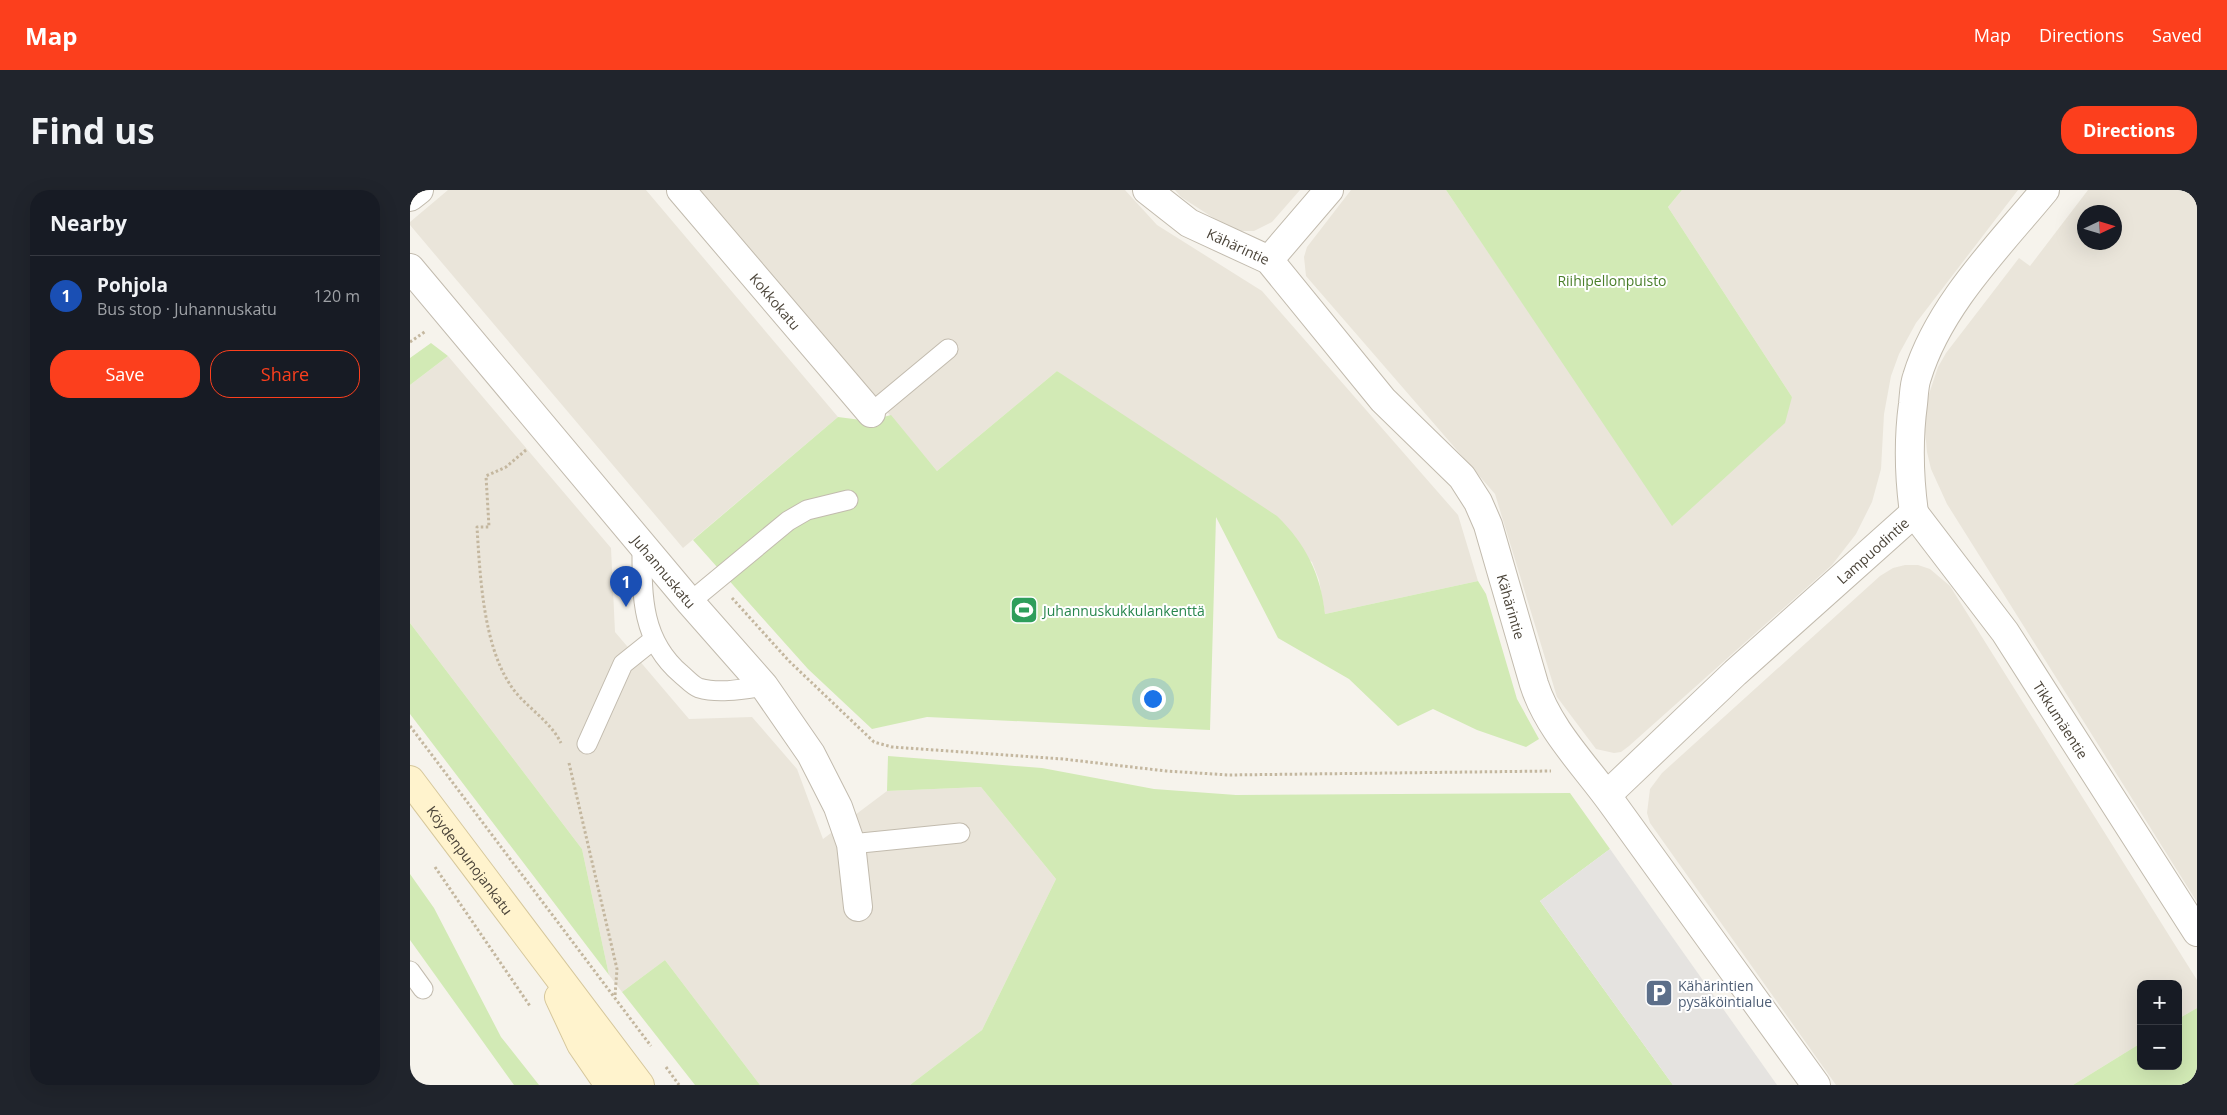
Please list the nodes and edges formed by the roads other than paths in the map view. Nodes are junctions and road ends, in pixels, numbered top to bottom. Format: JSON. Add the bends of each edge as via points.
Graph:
{"nodes":[{"id":1,"x":419,"y":190,"type":"edge"},
{"id":2,"x":681,"y":190,"type":"edge"},
{"id":3,"x":1148,"y":190,"type":"edge"},
{"id":4,"x":1329,"y":190,"type":"edge"},
{"id":5,"x":2045,"y":190,"type":"edge"},
{"id":6,"x":410,"y":197,"type":"edge"},
{"id":7,"x":1269,"y":260,"type":"junction"},
{"id":8,"x":410,"y":268,"type":"edge"},
{"id":9,"x":948,"y":349,"type":"dead end"},
{"id":10,"x":872,"y":413,"type":"joint"},
{"id":11,"x":848,"y":500,"type":"dead end"},
{"id":12,"x":1914,"y":514,"type":"junction"},
{"id":13,"x":642,"y":544,"type":"junction"},
{"id":14,"x":690,"y":602,"type":"junction"},
{"id":15,"x":653,"y":640,"type":"junction"},
{"id":16,"x":764,"y":686,"type":"junction"},
{"id":17,"x":587,"y":744,"type":"dead end"},
{"id":18,"x":410,"y":780,"type":"edge"},
{"id":19,"x":1606,"y":795,"type":"junction"},
{"id":20,"x":960,"y":833,"type":"dead end"},
{"id":21,"x":851,"y":844,"type":"junction"},
{"id":22,"x":858,"y":907,"type":"dead end"},
{"id":23,"x":2197,"y":932,"type":"edge"},
{"id":24,"x":531,"y":940,"type":"junction"},
{"id":25,"x":410,"y":970,"type":"edge"},
{"id":26,"x":423,"y":989,"type":"dead end"},
{"id":27,"x":609,"y":1085,"type":"edge"},
{"id":28,"x":640,"y":1085,"type":"edge"},
{"id":29,"x":1816,"y":1085,"type":"edge"}],
"edges":[{"from":1,"to":6,"type":"street"},
{"from":2,"to":10,"type":"street","name":"Kokkokatu"},
{"from":3,"to":7,"type":"street","name":"Kähärintie","via":[[1189,224]]},
{"from":4,"to":7,"type":"street"},
{"from":5,"to":12,"type":"street","name":"Lampuodintie","via":[[1952,304],[1926,353],[1916,378],[1908,439]]},
{"from":7,"to":19,"type":"street","name":"Kähärintie","via":[[1383,400],[1462,477],[1488,525],[1540,704]]},
{"from":8,"to":13,"type":"street","name":"Juhannuskatu"},
{"from":9,"to":10,"type":"lane"},
{"from":11,"to":14,"type":"lane","via":[[807,510],[788,521]]},
{"from":12,"to":19,"type":"street","name":"Lampuodintie","via":[[1735,673]]},
{"from":12,"to":23,"type":"street","name":"Tikkumäentie","via":[[2005,632]]},
{"from":13,"to":14,"type":"street","name":"Juhannuskatu"},
{"from":13,"to":15,"type":"lane","via":[[644,615]]},
{"from":14,"to":16,"type":"street","name":"Juhannuskatu"},
{"from":15,"to":16,"type":"lane","via":[[669,664],[697,688],[734,690]]},
{"from":15,"to":17,"type":"lane","via":[[623,664]]},
{"from":16,"to":21,"type":"street","name":"Juhannuskatu","via":[[811,754],[838,807]]},
{"from":18,"to":24,"type":"main road","name":"Köydenpunojankatu"},
{"from":19,"to":29,"type":"street","name":"Kähärintie"},
{"from":20,"to":21,"type":"lane"},
{"from":21,"to":22,"type":"street","name":"Juhannuskatu"},
{"from":24,"to":27,"type":"main road","name":"Köydenpunojankatu","via":[[582,1044]]},
{"from":24,"to":28,"type":"main road","name":"Köydenpunojankatu"},
{"from":25,"to":26,"type":"lane"}]}
